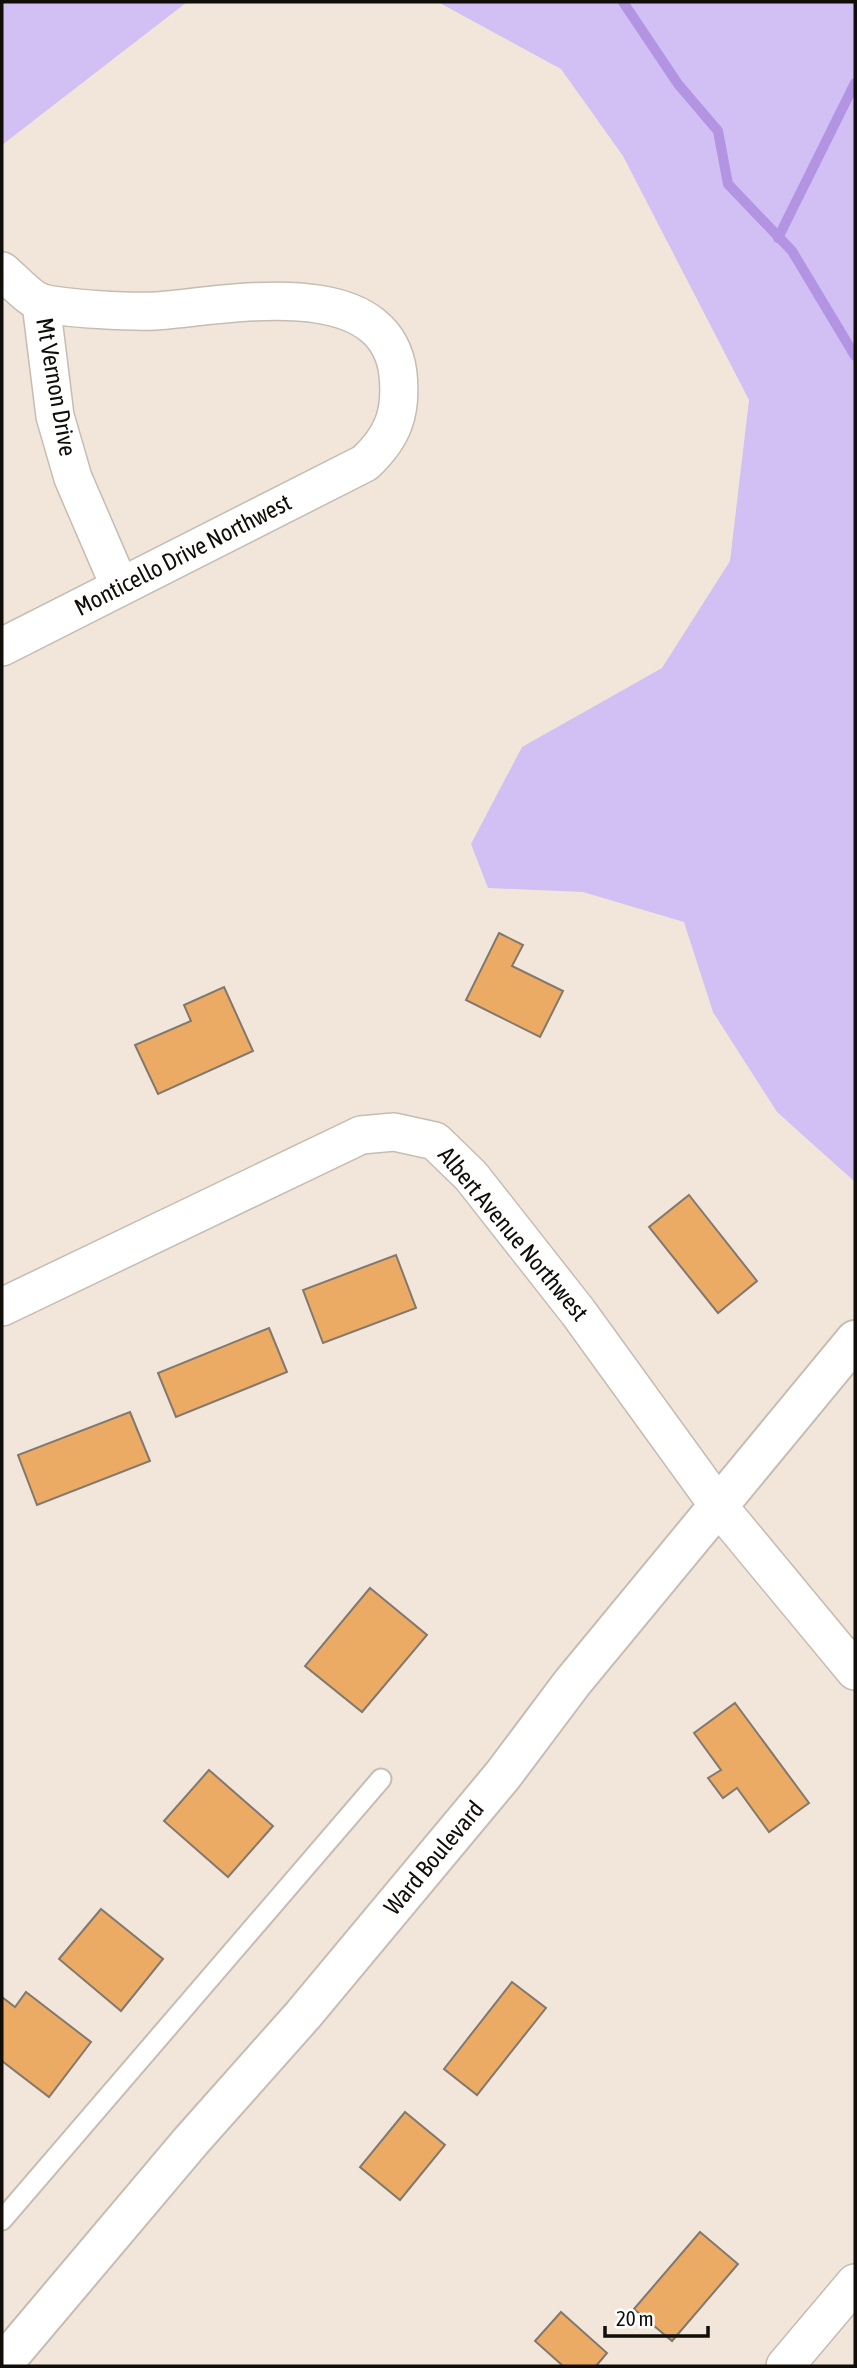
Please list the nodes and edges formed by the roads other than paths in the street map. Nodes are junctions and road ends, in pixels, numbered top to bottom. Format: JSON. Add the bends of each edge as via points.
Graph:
{"nodes":[{"id":1,"x":2,"y":271,"type":"edge"},
{"id":2,"x":41,"y":303,"type":"junction"},
{"id":3,"x":120,"y":587,"type":"junction"},
{"id":4,"x":2,"y":647,"type":"edge"},
{"id":5,"x":2,"y":1307,"type":"edge"},
{"id":6,"x":855,"y":1340,"type":"edge"},
{"id":7,"x":720,"y":1508,"type":"junction"},
{"id":8,"x":855,"y":1671,"type":"edge"},
{"id":9,"x":381,"y":1779,"type":"dead end"},
{"id":10,"x":2,"y":2220,"type":"edge"},
{"id":11,"x":855,"y":2283,"type":"edge"},
{"id":12,"x":2,"y":2365,"type":"edge"},
{"id":13,"x":785,"y":2366,"type":"edge"}],
"edges":[{"from":1,"to":2,"type":"street"},
{"from":2,"to":3,"type":"street","name":"Mt Vernon Drive","via":[[55,416],[73,478]]},
{"from":2,"to":3,"type":"street","name":"Monticello Drive Northwest","via":[[150,311],[257,302],[329,304],[354,312],[385,335],[396,358],[401,398],[391,435],[365,463]]},
{"from":3,"to":4,"type":"street","name":"Monticello Drive Northwest"},
{"from":5,"to":7,"type":"street","name":"Albert Avenue Northwest","via":[[361,1135],[394,1132],[435,1141],[471,1176],[579,1312]]},
{"from":6,"to":7,"type":"main road","name":"Ward Boulevard"},
{"from":7,"to":8,"type":"street","name":"Albert Avenue Northwest"},
{"from":7,"to":12,"type":"main road","name":"Ward Boulevard","via":[[303,2015]]},
{"from":9,"to":10,"type":"lane"},
{"from":11,"to":13,"type":"street"}]}
